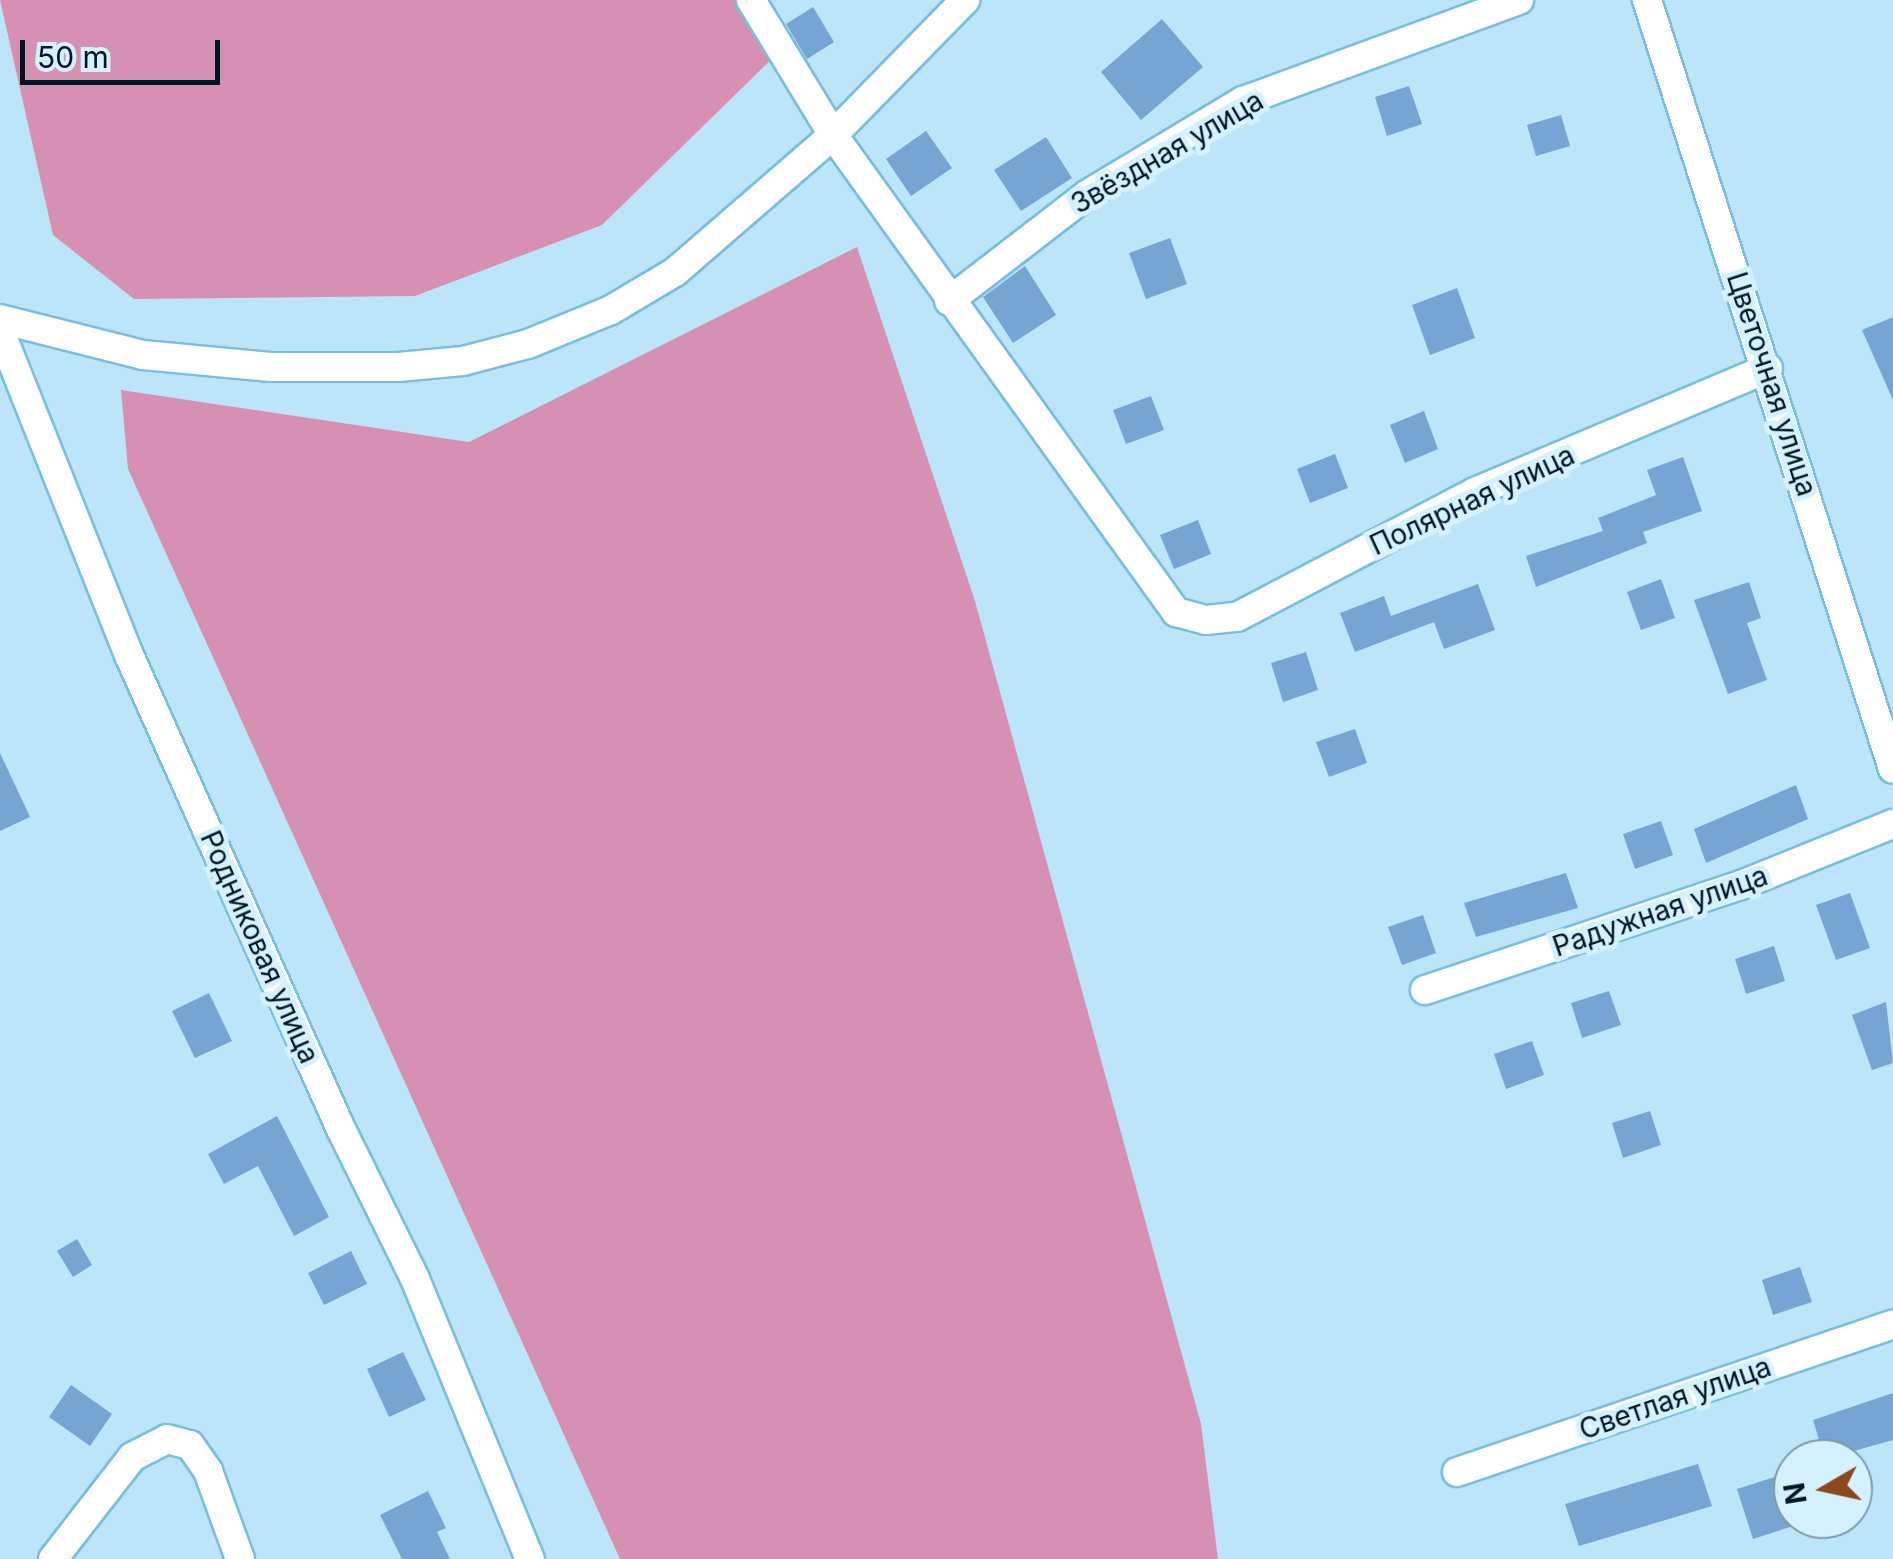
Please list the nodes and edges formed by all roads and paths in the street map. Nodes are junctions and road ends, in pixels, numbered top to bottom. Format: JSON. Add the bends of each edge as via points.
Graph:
{"nodes":[{"id":1,"x":751,"y":0,"type":"edge"},
{"id":2,"x":965,"y":0,"type":"edge"},
{"id":3,"x":1519,"y":0,"type":"edge"},
{"id":4,"x":1647,"y":0,"type":"edge"},
{"id":5,"x":833,"y":136,"type":"junction"},
{"id":6,"x":949,"y":301,"type":"junction"},
{"id":7,"x":0,"y":319,"type":"edge"},
{"id":8,"x":0,"y":331,"type":"edge"},
{"id":9,"x":1768,"y":368,"type":"junction"},
{"id":10,"x":1893,"y":769,"type":"edge"},
{"id":11,"x":1893,"y":824,"type":"edge"},
{"id":12,"x":1425,"y":990,"type":"dead end"},
{"id":13,"x":1893,"y":1324,"type":"edge"},
{"id":14,"x":1457,"y":1472,"type":"dead end"},
{"id":15,"x":53,"y":1559,"type":"edge"},
{"id":16,"x":240,"y":1559,"type":"edge"},
{"id":17,"x":530,"y":1559,"type":"edge"}],
"edges":[{"from":1,"to":5,"type":"street"},
{"from":2,"to":5,"type":"street"},
{"from":3,"to":6,"type":"street","name":"Звёздная улица","via":[[1243,102],[1088,194]]},
{"from":4,"to":9,"type":"street","name":"Цветочная улица"},
{"from":5,"to":6,"type":"street"},
{"from":5,"to":7,"type":"street","via":[[675,272],[612,310],[463,361],[340,370],[252,366],[143,355]]},
{"from":6,"to":9,"type":"street","name":"Полярная улица","via":[[1176,612],[1206,620],[1237,617],[1475,492]]},
{"from":8,"to":17,"type":"street","name":"Родниковая улица","via":[[129,655],[340,1128],[415,1278]]},
{"from":9,"to":10,"type":"street","name":"Цветочная улица"},
{"from":11,"to":12,"type":"street","name":"Радужная улица","via":[[1741,885]]},
{"from":13,"to":14,"type":"street","name":"Светлая улица"},
{"from":15,"to":16,"type":"street","via":[[132,1457],[167,1440],[190,1445],[208,1471]]}]}
